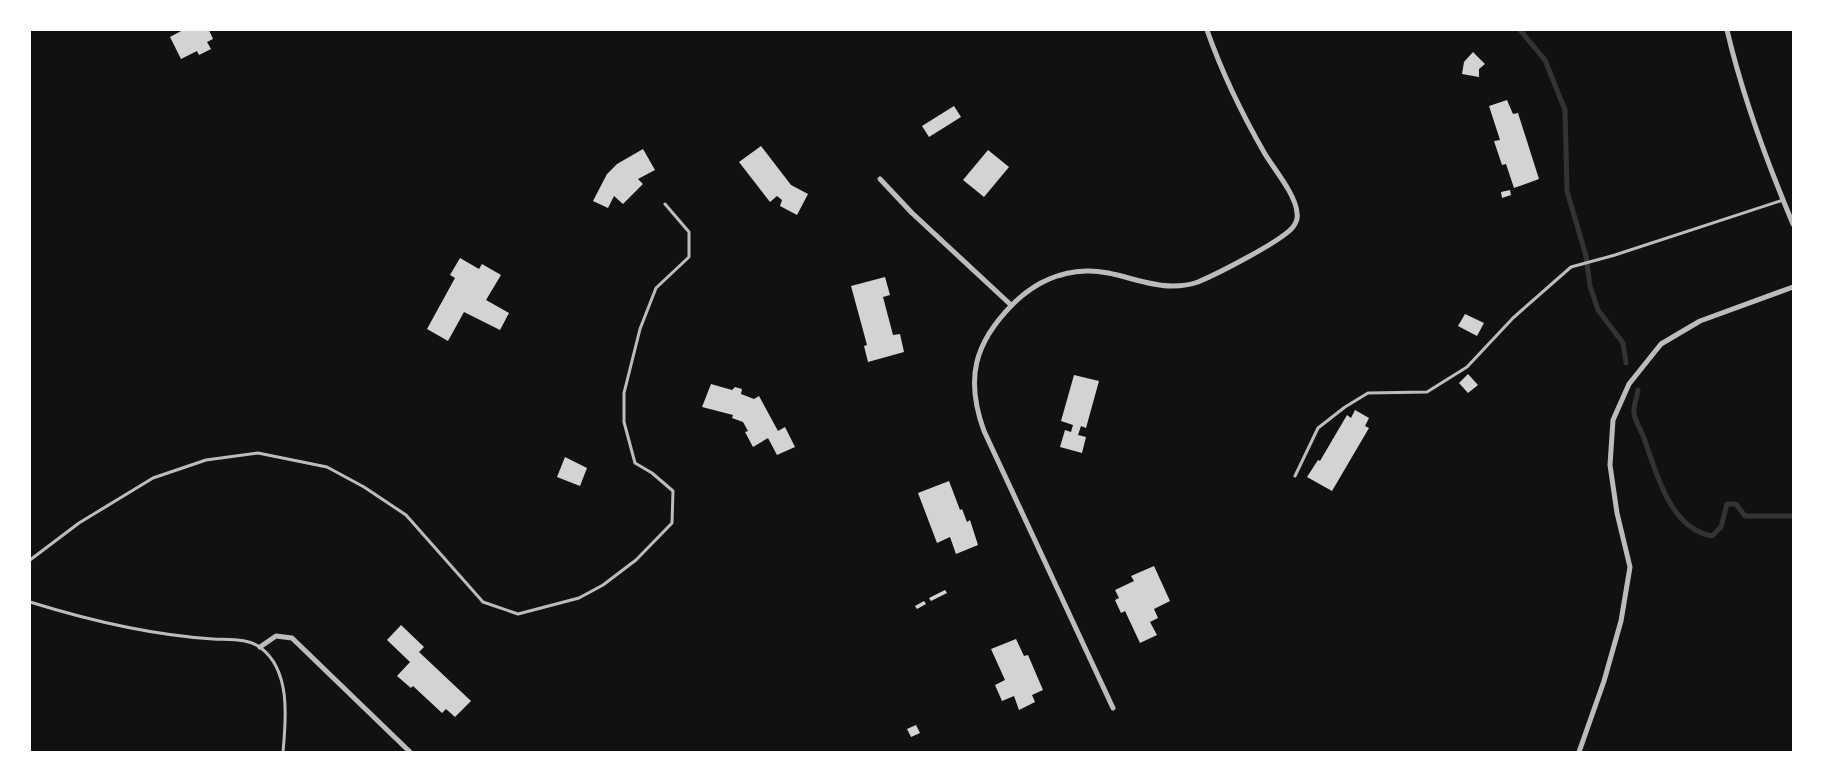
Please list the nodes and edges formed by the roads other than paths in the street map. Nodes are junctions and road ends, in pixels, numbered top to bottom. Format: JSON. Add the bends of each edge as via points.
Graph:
{"nodes":[{"id":1,"x":1207,"y":30,"type":"edge"},
{"id":2,"x":1727,"y":30,"type":"edge"},
{"id":3,"x":880,"y":179,"type":"dead end"},
{"id":4,"x":1783,"y":200,"type":"junction"},
{"id":5,"x":665,"y":204,"type":"dead end"},
{"id":6,"x":1793,"y":224,"type":"edge"},
{"id":7,"x":1793,"y":287,"type":"edge"},
{"id":8,"x":1011,"y":306,"type":"junction"},
{"id":9,"x":1295,"y":476,"type":"dead end"},
{"id":10,"x":30,"y":560,"type":"edge"},
{"id":11,"x":30,"y":602,"type":"edge"},
{"id":12,"x":260,"y":647,"type":"junction"},
{"id":13,"x":1113,"y":708,"type":"dead end"},
{"id":14,"x":283,"y":752,"type":"edge"},
{"id":15,"x":410,"y":752,"type":"edge"},
{"id":16,"x":1580,"y":752,"type":"edge"}],
"edges":[{"from":1,"to":8,"type":"street","via":[[1231,91],[1296,204],[1298,214],[1292,228],[1261,250],[1198,282],[1171,286],[1088,270],[1069,272],[1047,278],[1028,289]]},
{"from":2,"to":4,"type":"street","via":[[1752,121]]},
{"from":3,"to":8,"type":"street"},
{"from":4,"to":6,"type":"street"},
{"from":4,"to":9,"type":"lane","via":[[1571,267],[1513,318],[1467,367],[1427,392],[1368,393],[1345,407],[1318,428]]},
{"from":5,"to":10,"type":"lane","via":[[689,232],[689,257],[656,288],[640,329],[624,393],[624,422],[634,463],[673,491],[672,523],[636,560],[603,585],[579,598],[518,614],[483,602],[406,515],[364,487],[327,467],[258,453],[206,460],[153,478],[79,523]]},
{"from":7,"to":16,"type":"street","via":[[1700,321],[1661,344],[1629,384],[1613,420],[1610,465],[1617,514],[1630,567],[1621,621]]},
{"from":8,"to":13,"type":"street","via":[[993,324],[980,354],[974,388],[978,414]]},
{"from":11,"to":12,"type":"lane","via":[[136,631],[237,641]]},
{"from":12,"to":14,"type":"lane","via":[[277,668],[282,681]]},
{"from":12,"to":15,"type":"street","via":[[276,636],[292,638]]}]}
